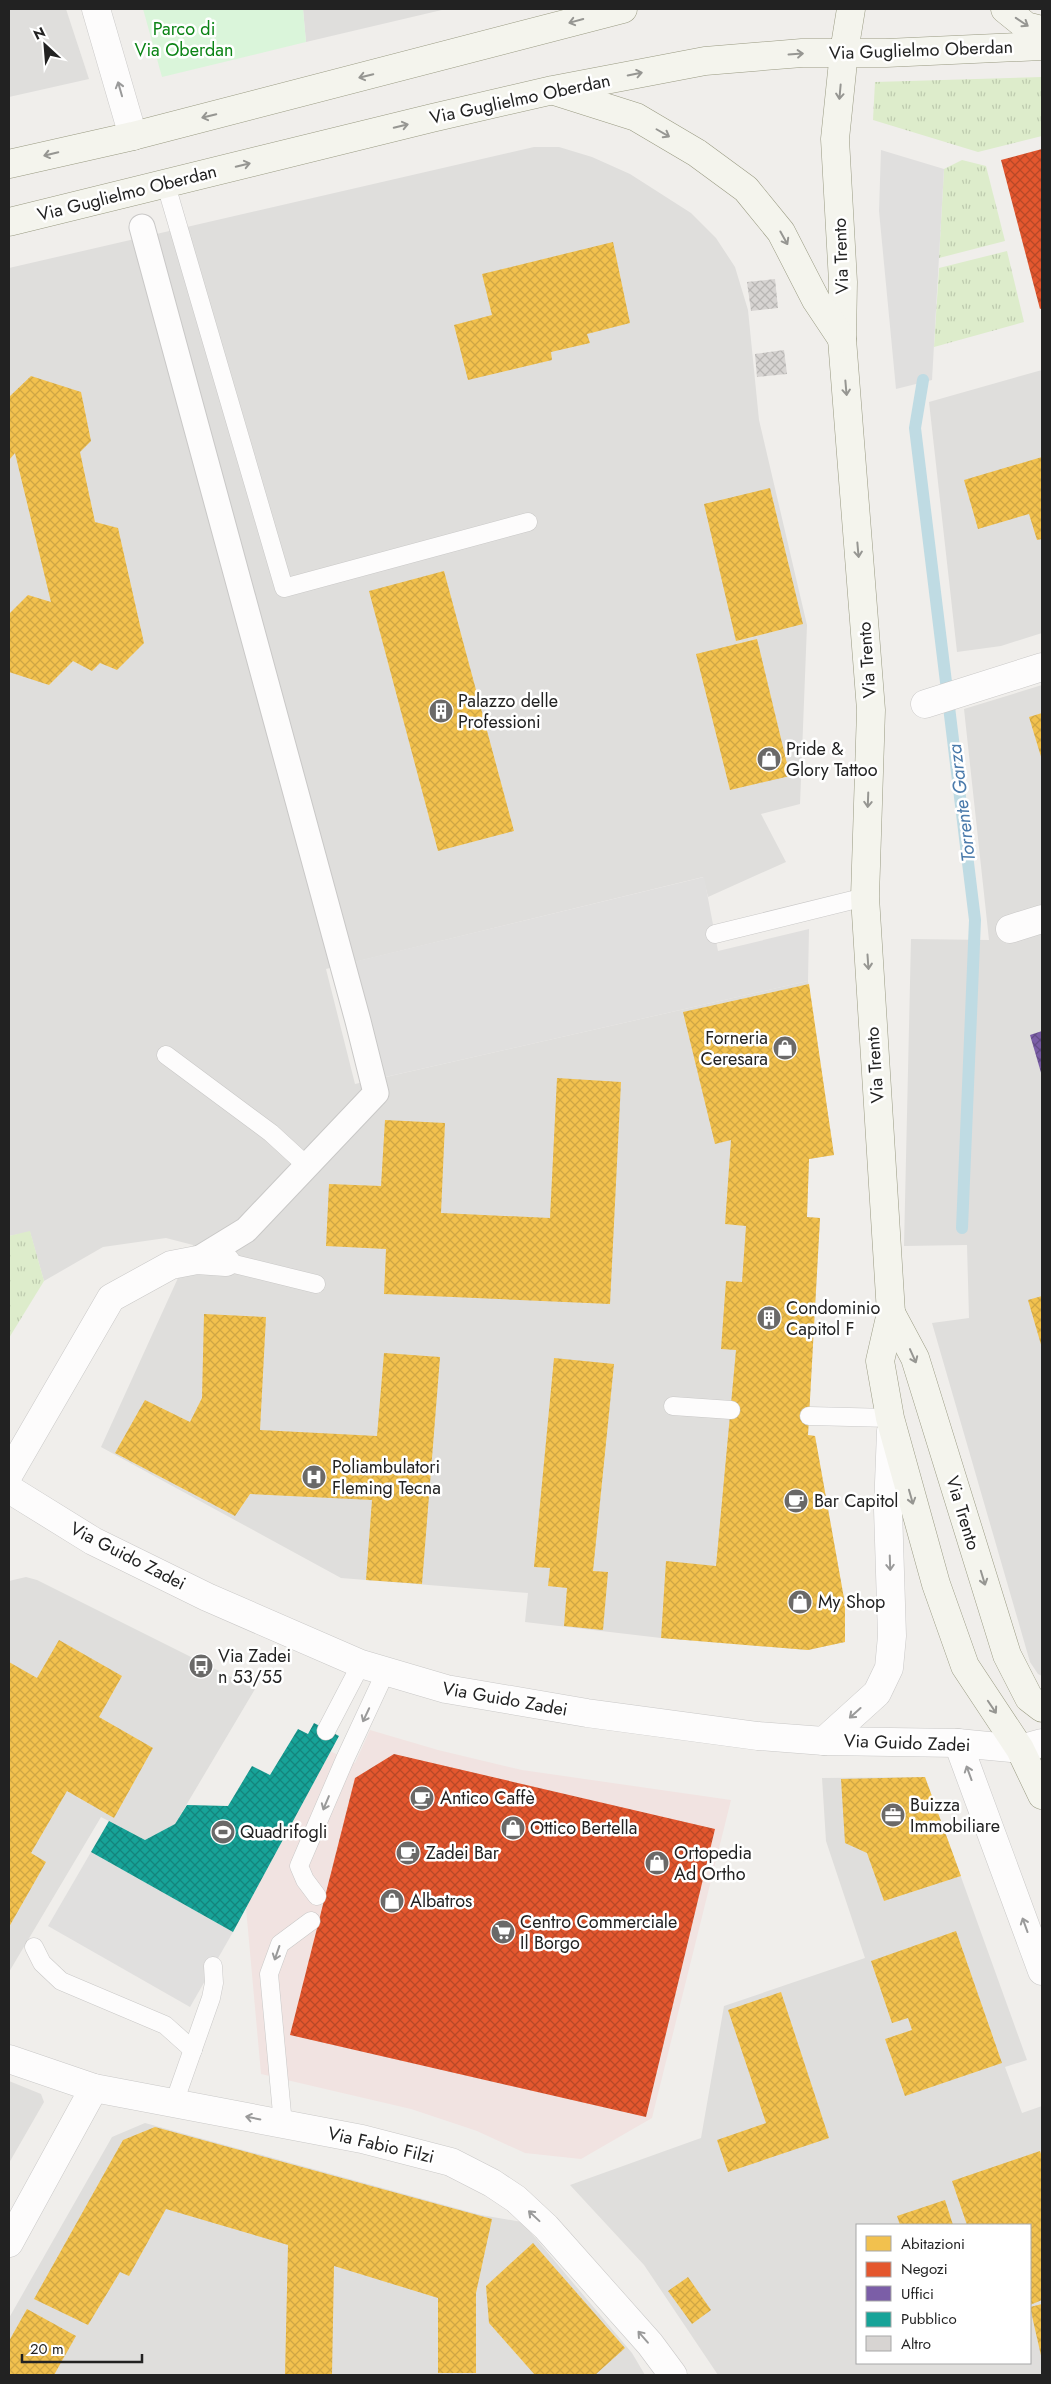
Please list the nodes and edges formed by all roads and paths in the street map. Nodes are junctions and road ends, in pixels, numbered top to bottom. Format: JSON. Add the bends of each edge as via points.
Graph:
{"nodes":[{"id":1,"x":96,"y":9,"type":"edge"},
{"id":2,"x":623,"y":9,"type":"edge"},
{"id":3,"x":851,"y":9,"type":"edge"},
{"id":4,"x":1005,"y":9,"type":"edge"},
{"id":5,"x":1042,"y":30,"type":"edge"},
{"id":6,"x":1042,"y":46,"type":"edge"},
{"id":7,"x":844,"y":52,"type":"junction"},
{"id":8,"x":552,"y":90,"type":"junction"},
{"id":9,"x":133,"y":136,"type":"junction"},
{"id":10,"x":9,"y":164,"type":"edge"},
{"id":11,"x":166,"y":185,"type":"junction"},
{"id":12,"x":9,"y":222,"type":"edge"},
{"id":13,"x":142,"y":227,"type":"dead end"},
{"id":14,"x":842,"y":340,"type":"junction"},
{"id":15,"x":528,"y":522,"type":"dead end"},
{"id":16,"x":1042,"y":667,"type":"edge"},
{"id":17,"x":925,"y":704,"type":"dead end"},
{"id":18,"x":865,"y":897,"type":"junction"},
{"id":19,"x":1042,"y":919,"type":"edge"},
{"id":20,"x":1010,"y":929,"type":"dead end"},
{"id":21,"x":715,"y":934,"type":"dead end"},
{"id":22,"x":166,"y":1055,"type":"dead end"},
{"id":23,"x":307,"y":1166,"type":"junction"},
{"id":24,"x":197,"y":1260,"type":"junction"},
{"id":25,"x":226,"y":1262,"type":"joint"},
{"id":26,"x":316,"y":1284,"type":"dead end"},
{"id":27,"x":891,"y":1313,"type":"junction"},
{"id":28,"x":673,"y":1406,"type":"dead end"},
{"id":29,"x":732,"y":1410,"type":"dead end"},
{"id":30,"x":809,"y":1416,"type":"dead end"},
{"id":31,"x":890,"y":1423,"type":"junction"},
{"id":32,"x":9,"y":1474,"type":"edge"},
{"id":33,"x":9,"y":1490,"type":"edge"},
{"id":34,"x":361,"y":1664,"type":"junction"},
{"id":35,"x":386,"y":1671,"type":"junction"},
{"id":36,"x":1042,"y":1708,"type":"edge"},
{"id":37,"x":326,"y":1731,"type":"dead end"},
{"id":38,"x":824,"y":1741,"type":"junction"},
{"id":39,"x":958,"y":1744,"type":"junction"},
{"id":40,"x":1035,"y":1751,"type":"edge"},
{"id":41,"x":1042,"y":1795,"type":"edge"},
{"id":42,"x":317,"y":1896,"type":"dead end"},
{"id":43,"x":311,"y":1921,"type":"dead end"},
{"id":44,"x":34,"y":1947,"type":"dead end"},
{"id":45,"x":213,"y":1966,"type":"dead end"},
{"id":46,"x":1042,"y":1970,"type":"edge"},
{"id":47,"x":193,"y":2050,"type":"junction"},
{"id":48,"x":9,"y":2059,"type":"edge"},
{"id":49,"x":94,"y":2088,"type":"junction"},
{"id":50,"x":174,"y":2103,"type":"junction"},
{"id":51,"x":283,"y":2124,"type":"junction"},
{"id":52,"x":9,"y":2243,"type":"edge"},
{"id":53,"x":673,"y":2375,"type":"edge"}],
"edges":[{"from":9,"to":1,"type":"street","one_way":true},
{"from":2,"to":9,"type":"main road","one_way":true},
{"from":3,"to":7,"type":"main road","name":"Via Trento"},
{"from":4,"to":5,"type":"main road","one_way":true,"via":[[1026,26]]},
{"from":6,"to":7,"type":"main road","name":"Via Guglielmo Oberdan"},
{"from":8,"to":7,"type":"main road","name":"Via Guglielmo Oberdan","one_way":true,"via":[[705,61]]},
{"from":7,"to":14,"type":"main road","name":"Via Trento","one_way":true,"via":[[835,139],[843,282]]},
{"from":11,"to":8,"type":"main road","name":"Via Guglielmo Oberdan","one_way":true},
{"from":8,"to":14,"type":"main road","one_way":true,"via":[[636,117],[697,153],[746,189],[782,232],[816,300]]},
{"from":9,"to":10,"type":"main road","one_way":true},
{"from":11,"to":12,"type":"main road","name":"Via Guglielmo Oberdan"},
{"from":11,"to":15,"type":"lane","via":[[284,588]]},
{"from":13,"to":23,"type":"street","via":[[376,1093]]},
{"from":14,"to":18,"type":"main road","name":"Via Trento","one_way":true,"via":[[871,710]]},
{"from":16,"to":17,"type":"street"},
{"from":18,"to":21,"type":"lane"},
{"from":18,"to":27,"type":"main road","name":"Via Trento","one_way":true},
{"from":19,"to":20,"type":"street"},
{"from":22,"to":23,"type":"lane","via":[[271,1133]]},
{"from":23,"to":24,"type":"street","via":[[246,1230]]},
{"from":24,"to":25,"type":"street"},
{"from":24,"to":32,"type":"street","via":[[171,1265],[111,1298]]},
{"from":25,"to":26,"type":"lane"},
{"from":27,"to":31,"type":"main road","name":"Via Trento","via":[[880,1361]]},
{"from":27,"to":36,"type":"main road","name":"Via Trento","one_way":true,"via":[[915,1358],[1007,1655],[1029,1698]]},
{"from":28,"to":29,"type":"lane"},
{"from":30,"to":31,"type":"lane"},
{"from":31,"to":38,"type":"street","name":"Via Trento","one_way":true,"via":[[888,1509],[892,1636],[889,1668],[877,1693]]},
{"from":31,"to":40,"type":"main road","name":"Via Trento","one_way":true,"via":[[936,1584],[965,1666]]},
{"from":33,"to":34,"type":"street","name":"Via Guido Zadei","via":[[93,1541],[207,1597]]},
{"from":34,"to":35,"type":"street","name":"Via Guido Zadei"},
{"from":34,"to":37,"type":"lane"},
{"from":35,"to":38,"type":"street","name":"Via Guido Zadei","via":[[446,1689],[586,1714]]},
{"from":35,"to":42,"type":"lane","one_way":true,"via":[[299,1866]]},
{"from":38,"to":39,"type":"street","name":"Via Guido Zadei"},
{"from":39,"to":40,"type":"street","name":"Via Guido Zadei"},
{"from":46,"to":39,"type":"street","one_way":true},
{"from":40,"to":41,"type":"main road","name":"Via Trento"},
{"from":43,"to":51,"type":"lane","one_way":true,"via":[[280,1944],[269,1974]]},
{"from":44,"to":47,"type":"lane","via":[[42,1963],[61,1982],[165,2025]]},
{"from":45,"to":47,"type":"lane","via":[[211,1998]]},
{"from":47,"to":50,"type":"lane"},
{"from":48,"to":49,"type":"street","name":"Via Fabio Filzi"},
{"from":49,"to":50,"type":"street","name":"Via Fabio Filzi"},
{"from":49,"to":52,"type":"street"},
{"from":51,"to":50,"type":"street","name":"Via Fabio Filzi","one_way":true},
{"from":53,"to":51,"type":"street","name":"Via Fabio Filzi","one_way":true,"via":[[650,2344],[516,2198],[451,2162],[362,2139]]}]}
